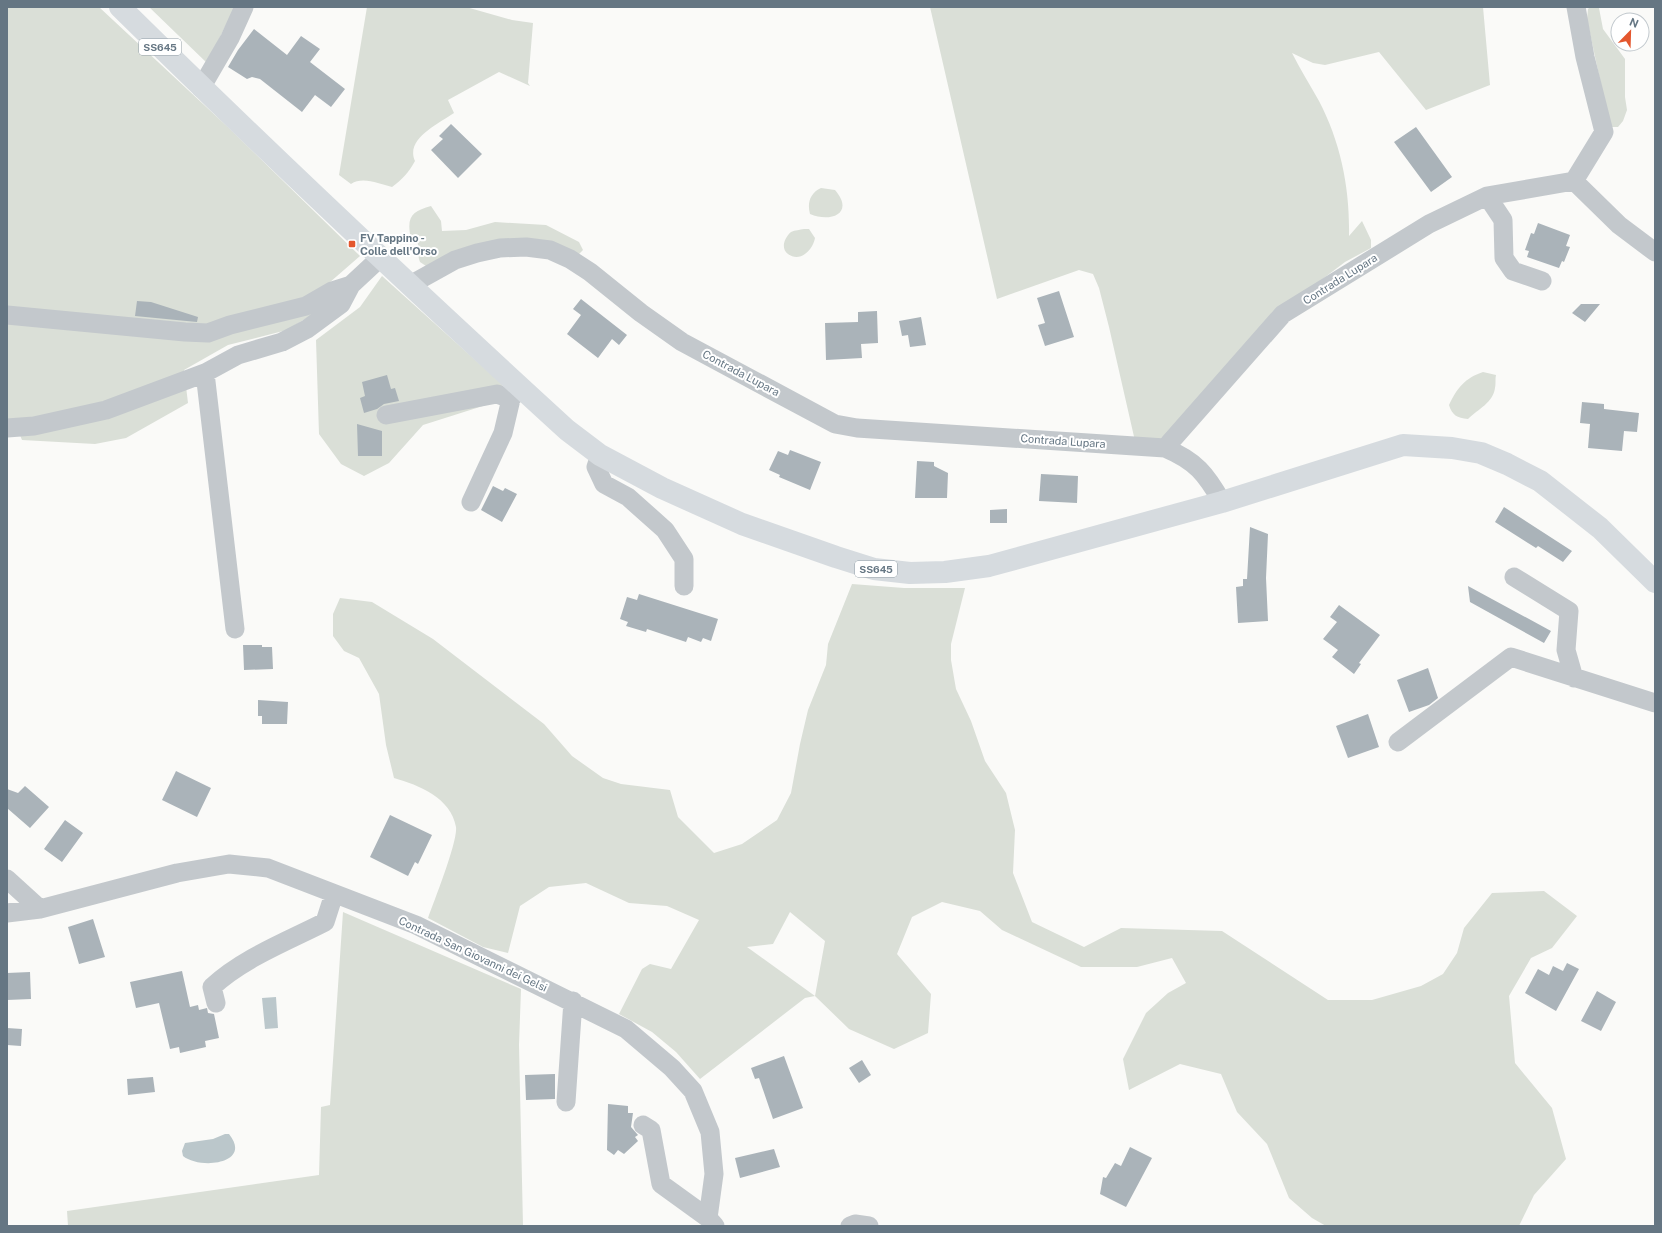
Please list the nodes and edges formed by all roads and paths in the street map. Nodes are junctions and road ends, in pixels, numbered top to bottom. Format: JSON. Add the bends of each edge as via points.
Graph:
{"nodes":[{"id":1,"x":120,"y":7,"type":"edge"},
{"id":2,"x":244,"y":7,"type":"edge"},
{"id":3,"x":1576,"y":7,"type":"edge"},
{"id":4,"x":201,"y":88,"type":"junction"},
{"id":5,"x":1574,"y":181,"type":"junction"},
{"id":6,"x":1487,"y":196,"type":"junction"},
{"id":7,"x":1655,"y":252,"type":"edge"},
{"id":8,"x":380,"y":258,"type":"junction"},
{"id":9,"x":1542,"y":281,"type":"dead end"},
{"id":10,"x":350,"y":285,"type":"junction"},
{"id":11,"x":410,"y":285,"type":"junction"},
{"id":12,"x":7,"y":316,"type":"edge"},
{"id":13,"x":205,"y":373,"type":"junction"},
{"id":14,"x":516,"y":393,"type":"junction"},
{"id":15,"x":386,"y":415,"type":"dead end"},
{"id":16,"x":7,"y":428,"type":"edge"},
{"id":17,"x":1165,"y":448,"type":"junction"},
{"id":18,"x":600,"y":455,"type":"junction"},
{"id":19,"x":471,"y":502,"type":"dead end"},
{"id":20,"x":1222,"y":502,"type":"junction"},
{"id":21,"x":1514,"y":577,"type":"dead end"},
{"id":22,"x":1655,"y":582,"type":"edge"},
{"id":23,"x":684,"y":586,"type":"dead end"},
{"id":24,"x":235,"y":629,"type":"dead end"},
{"id":25,"x":1574,"y":678,"type":"junction"},
{"id":26,"x":1655,"y":703,"type":"edge"},
{"id":27,"x":1398,"y":742,"type":"dead end"},
{"id":28,"x":7,"y":879,"type":"edge"},
{"id":29,"x":334,"y":894,"type":"junction"},
{"id":30,"x":40,"y":909,"type":"junction"},
{"id":31,"x":7,"y":913,"type":"edge"},
{"id":32,"x":573,"y":1001,"type":"junction"},
{"id":33,"x":216,"y":1003,"type":"dead end"},
{"id":34,"x":566,"y":1102,"type":"dead end"},
{"id":35,"x":643,"y":1125,"type":"dead end"},
{"id":36,"x":711,"y":1222,"type":"edge"},
{"id":37,"x":850,"y":1226,"type":"edge"},
{"id":38,"x":869,"y":1226,"type":"edge"}],
"edges":[{"from":1,"to":4,"type":"main road","number":"SS645"},
{"from":2,"to":4,"type":"street","via":[[230,38]]},
{"from":3,"to":5,"type":"street","via":[[1585,57],[1604,132]]},
{"from":4,"to":8,"type":"main road","number":"SS645"},
{"from":5,"to":6,"type":"street","name":"Contrada Lupara"},
{"from":5,"to":7,"type":"street","via":[[1619,225]]},
{"from":6,"to":9,"type":"street","via":[[1503,220],[1504,258],[1513,271]]},
{"from":6,"to":17,"type":"street","name":"Contrada Lupara","via":[[1429,224],[1283,314]]},
{"from":8,"to":10,"type":"street"},
{"from":8,"to":11,"type":"main road","number":"SS645"},
{"from":10,"to":12,"type":"street","via":[[306,306],[208,333]]},
{"from":10,"to":13,"type":"street","via":[[341,304],[307,329],[282,342],[238,355]]},
{"from":11,"to":14,"type":"main road","number":"SS645"},
{"from":11,"to":17,"type":"street","name":"Contrada Lupara","via":[[455,260],[477,253],[500,248],[550,250],[590,272],[682,342],[835,424],[857,428]]},
{"from":13,"to":16,"type":"street","via":[[106,410],[34,426]]},
{"from":13,"to":24,"type":"street"},
{"from":14,"to":15,"type":"street","via":[[497,394]]},
{"from":14,"to":18,"type":"main road","number":"SS645"},
{"from":14,"to":19,"type":"street","via":[[503,433]]},
{"from":17,"to":20,"type":"street","via":[[1184,456],[1198,466]]},
{"from":18,"to":20,"type":"main road","number":"SS645","via":[[662,488],[742,524],[874,569],[910,573],[945,572],[989,566]]},
{"from":18,"to":23,"type":"street","via":[[596,467],[604,484],[628,497],[665,530],[684,559]]},
{"from":20,"to":22,"type":"main road","number":"SS645","via":[[1403,445],[1452,448],[1481,453],[1540,481],[1600,528]]},
{"from":21,"to":25,"type":"street","via":[[1569,611],[1566,650]]},
{"from":25,"to":26,"type":"street"},
{"from":25,"to":27,"type":"street","via":[[1511,658]]},
{"from":28,"to":30,"type":"street"},
{"from":29,"to":30,"type":"street","name":"Contrada San Giovanni dei Gelsi","via":[[268,868],[229,864],[177,873]]},
{"from":29,"to":32,"type":"street","name":"Contrada San Giovanni dei Gelsi","via":[[416,925]]},
{"from":29,"to":33,"type":"street","via":[[325,922],[262,954],[223,977],[212,987]]},
{"from":30,"to":31,"type":"street","name":"Contrada San Giovanni dei Gelsi"},
{"from":32,"to":34,"type":"street"},
{"from":32,"to":36,"type":"street","name":"Contrada San Giovanni dei Gelsi","via":[[626,1029],[672,1068],[693,1091],[710,1132],[714,1174]]},
{"from":35,"to":36,"type":"street","via":[[651,1130],[661,1184]]},
{"from":37,"to":38,"type":"street"}]}
